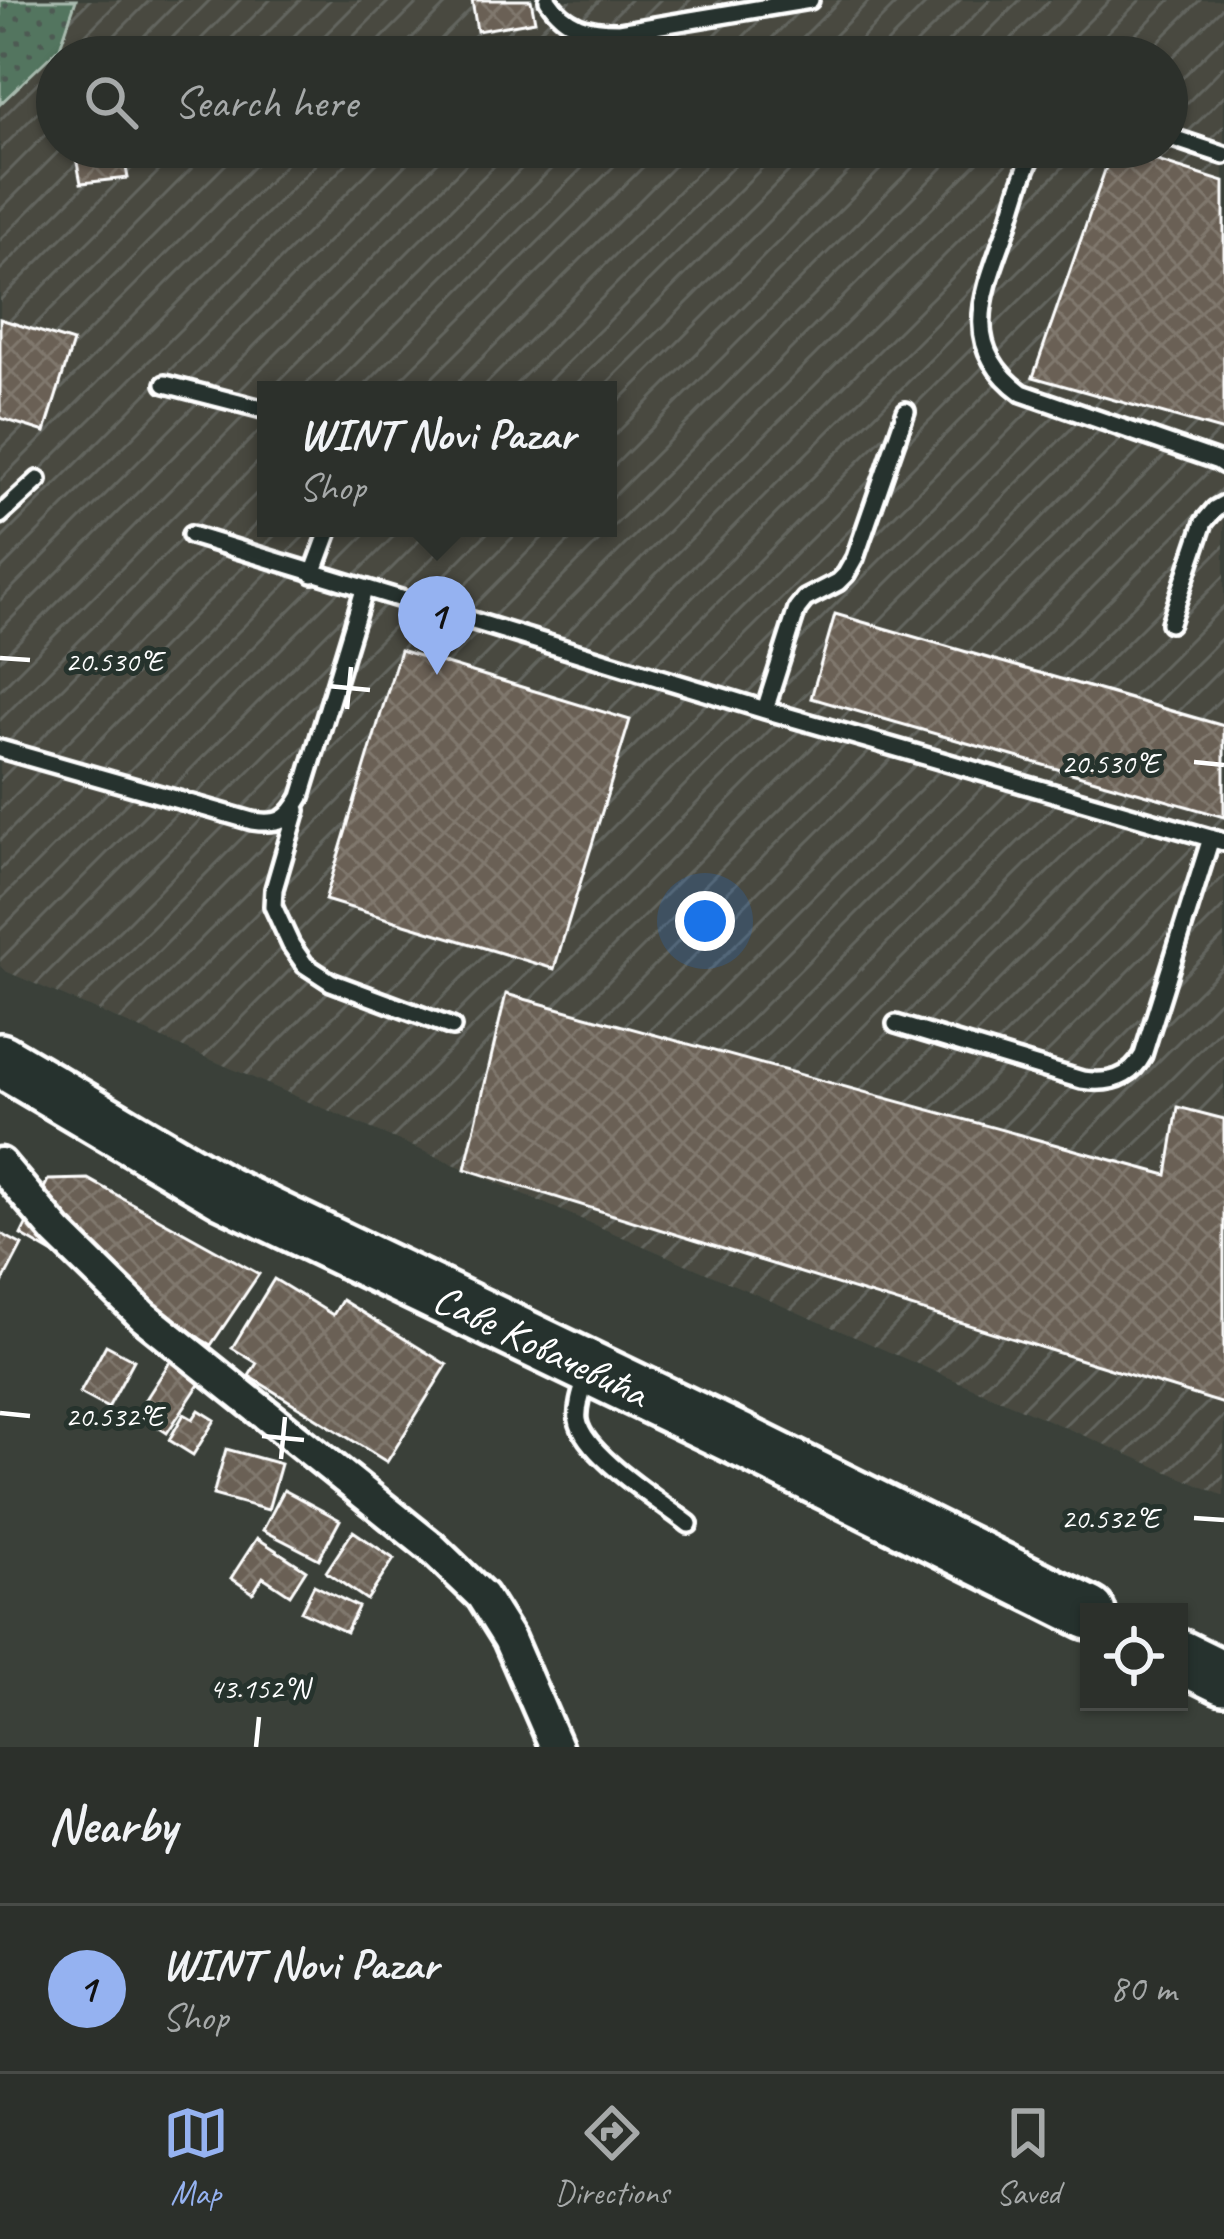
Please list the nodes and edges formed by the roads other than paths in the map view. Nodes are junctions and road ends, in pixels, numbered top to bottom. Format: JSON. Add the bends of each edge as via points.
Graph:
{"nodes":[{"id":1,"x":548,"y":0,"type":"edge"},
{"id":2,"x":810,"y":0,"type":"edge"},
{"id":3,"x":1188,"y":143,"type":"edge"},
{"id":4,"x":1224,"y":155,"type":"edge"},
{"id":5,"x":1029,"y":168,"type":"edge"},
{"id":6,"x":165,"y":384,"type":"dead end"},
{"id":7,"x":257,"y":408,"type":"edge"},
{"id":8,"x":906,"y":411,"type":"dead end"},
{"id":9,"x":1224,"y":465,"type":"edge"},
{"id":10,"x":38,"y":480,"type":"dead end"},
{"id":11,"x":1224,"y":504,"type":"edge"},
{"id":12,"x":0,"y":515,"type":"edge"},
{"id":13,"x":191,"y":536,"type":"dead end"},
{"id":14,"x":326,"y":537,"type":"edge"},
{"id":15,"x":313,"y":574,"type":"junction"},
{"id":16,"x":364,"y":590,"type":"junction"},
{"id":17,"x":1170,"y":622,"type":"dead end"},
{"id":18,"x":765,"y":710,"type":"junction"},
{"id":19,"x":0,"y":749,"type":"edge"},
{"id":20,"x":301,"y":796,"type":"junction"},
{"id":21,"x":1217,"y":840,"type":"edge"},
{"id":22,"x":896,"y":1024,"type":"dead end"},
{"id":23,"x":452,"y":1027,"type":"dead end"},
{"id":24,"x":0,"y":1060,"type":"edge"},
{"id":25,"x":0,"y":1164,"type":"edge"},
{"id":26,"x":589,"y":1370,"type":"junction"},
{"id":27,"x":689,"y":1524,"type":"dead end"},
{"id":28,"x":1080,"y":1609,"type":"edge"},
{"id":29,"x":1188,"y":1661,"type":"edge"},
{"id":30,"x":1224,"y":1678,"type":"edge"},
{"id":31,"x":556,"y":1747,"type":"edge"}],
"edges":[{"from":1,"to":2,"type":"lane","via":[[559,16],[596,32]]},
{"from":3,"to":4,"type":"lane"},
{"from":5,"to":9,"type":"lane","via":[[981,301],[984,347],[994,366],[1022,393]]},
{"from":6,"to":7,"type":"lane"},
{"from":8,"to":18,"type":"lane","via":[[855,558],[838,582],[797,609]]},
{"from":10,"to":12,"type":"lane"},
{"from":11,"to":17,"type":"lane","via":[[1204,522]]},
{"from":13,"to":15,"type":"lane"},
{"from":14,"to":15,"type":"lane"},
{"from":15,"to":16,"type":"lane"},
{"from":16,"to":18,"type":"lane"},
{"from":16,"to":20,"type":"lane"},
{"from":18,"to":21,"type":"lane"},
{"from":19,"to":20,"type":"lane","via":[[253,821],[283,820]]},
{"from":20,"to":23,"type":"lane","via":[[274,889],[291,945],[331,982]]},
{"from":21,"to":22,"type":"lane","via":[[1143,1054],[1125,1076],[1082,1080]]},
{"from":24,"to":26,"type":"main road","name":"Саве Ковачевића","via":[[225,1193]]},
{"from":25,"to":31,"type":"street","via":[[143,1316],[482,1596]]},
{"from":26,"to":27,"type":"lane","via":[[578,1419],[595,1452]]},
{"from":26,"to":28,"type":"main road","name":"Саве Ковачевића"},
{"from":29,"to":30,"type":"main road"}]}
